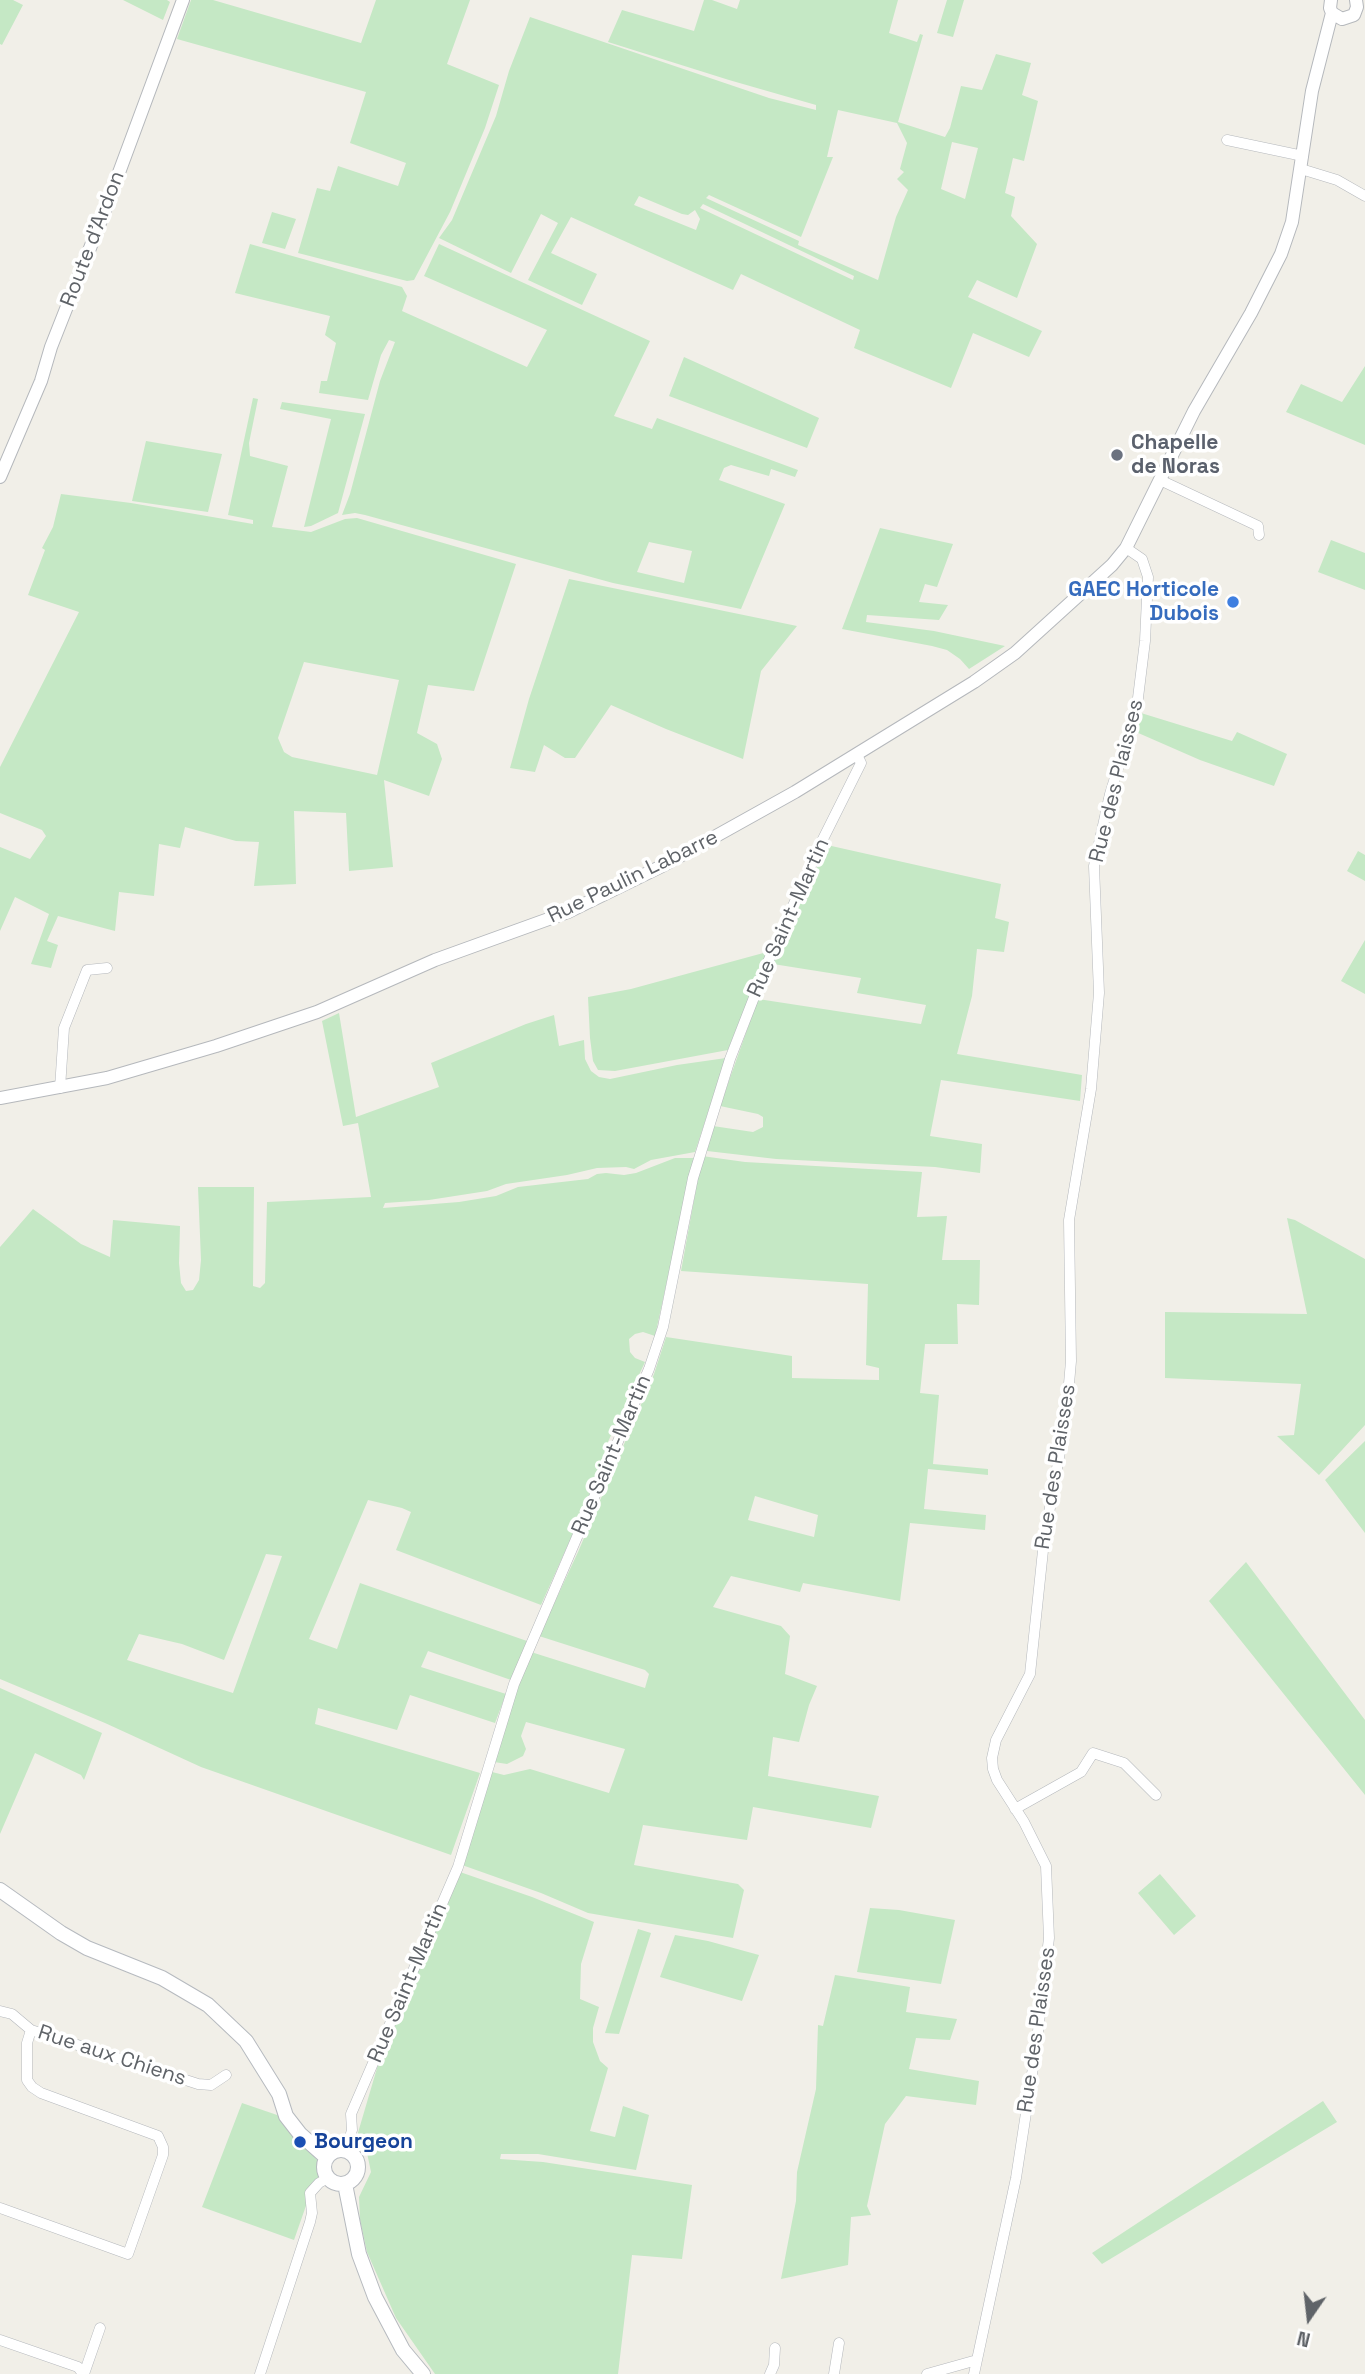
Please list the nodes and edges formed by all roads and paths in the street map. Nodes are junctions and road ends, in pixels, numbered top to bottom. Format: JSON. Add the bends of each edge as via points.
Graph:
{"nodes":[{"id":1,"x":183,"y":0,"type":"edge"},
{"id":2,"x":1356,"y":0,"type":"edge"},
{"id":3,"x":1331,"y":7,"type":"edge"},
{"id":4,"x":1346,"y":19,"type":"junction"},
{"id":5,"x":1320,"y":64,"type":"junction"},
{"id":6,"x":1227,"y":141,"type":"dead end"},
{"id":7,"x":1302,"y":162,"type":"junction"},
{"id":8,"x":1365,"y":196,"type":"edge"},
{"id":9,"x":0,"y":477,"type":"edge"},
{"id":10,"x":1160,"y":480,"type":"junction"},
{"id":11,"x":1259,"y":535,"type":"dead end"},
{"id":12,"x":1126,"y":548,"type":"junction"},
{"id":13,"x":857,"y":755,"type":"junction"},
{"id":14,"x":107,"y":968,"type":"dead end"},
{"id":15,"x":61,"y":1088,"type":"junction"},
{"id":16,"x":0,"y":1098,"type":"edge"},
{"id":17,"x":1156,"y":1795,"type":"dead end"},
{"id":18,"x":1015,"y":1809,"type":"junction"},
{"id":19,"x":0,"y":1890,"type":"edge"},
{"id":20,"x":0,"y":2011,"type":"edge"},
{"id":21,"x":31,"y":2031,"type":"junction"},
{"id":22,"x":226,"y":2074,"type":"dead end"},
{"id":23,"x":346,"y":2151,"type":"junction"},
{"id":24,"x":327,"y":2158,"type":"junction"},
{"id":25,"x":328,"y":2178,"type":"junction"},
{"id":26,"x":345,"y":2184,"type":"junction"},
{"id":27,"x":0,"y":2208,"type":"edge"},
{"id":28,"x":100,"y":2328,"type":"dead end"},
{"id":29,"x":0,"y":2340,"type":"edge"},
{"id":30,"x":839,"y":2343,"type":"dead end"},
{"id":31,"x":775,"y":2348,"type":"dead end"},
{"id":32,"x":977,"y":2360,"type":"junction"},
{"id":33,"x":84,"y":2374,"type":"edge"},
{"id":34,"x":260,"y":2374,"type":"edge"},
{"id":35,"x":423,"y":2374,"type":"edge"},
{"id":36,"x":770,"y":2374,"type":"edge"},
{"id":37,"x":834,"y":2374,"type":"edge"},
{"id":38,"x":927,"y":2374,"type":"edge"},
{"id":39,"x":974,"y":2374,"type":"edge"}],
"edges":[{"from":1,"to":9,"type":"street","name":"Route d'Ardon","via":[[41,381]]},
{"from":2,"to":4,"type":"street","via":[[1356,11]]},
{"from":3,"to":4,"type":"street","via":[[1338,18]]},
{"from":3,"to":5,"type":"street"},
{"from":4,"to":5,"type":"street"},
{"from":5,"to":7,"type":"street","name":"Rue Paulin Labarre"},
{"from":6,"to":7,"type":"street"},
{"from":7,"to":8,"type":"street"},
{"from":7,"to":10,"type":"street","name":"Rue Paulin Labarre","via":[[1292,222],[1281,254]]},
{"from":10,"to":11,"type":"street","via":[[1258,526]]},
{"from":10,"to":12,"type":"street","name":"Rue Paulin Labarre"},
{"from":12,"to":13,"type":"street","name":"Rue Paulin Labarre","via":[[1015,653]]},
{"from":12,"to":18,"type":"street","name":"Rue des Plaisses","via":[[1142,559],[1148,577],[1144,653],[1137,706],[1094,866],[1098,993],[1091,1089],[1069,1220],[1070,1385],[1044,1541],[1034,1658],[992,1758],[997,1780]]},
{"from":13,"to":15,"type":"street","name":"Rue Paulin Labarre","via":[[733,828],[568,912],[435,960],[306,1015],[172,1059]]},
{"from":13,"to":23,"type":"street","name":"Rue Saint-Martin","via":[[861,763],[783,928],[730,1059],[693,1178],[658,1345],[514,1684],[458,1867],[351,2114]]},
{"from":14,"to":15,"type":"street","via":[[87,970],[64,1028]]},
{"from":15,"to":16,"type":"street","name":"Rue Paulin Labarre"},
{"from":17,"to":18,"type":"street","via":[[1124,1763],[1093,1754],[1081,1772]]},
{"from":18,"to":32,"type":"street","name":"Rue des Plaisses","via":[[1046,1866],[1049,1938],[1016,2178]]},
{"from":19,"to":24,"type":"main road","via":[[87,1948],[162,1978],[208,2004],[246,2041],[279,2094],[286,2116]]},
{"from":20,"to":21,"type":"street","name":"Rue aux Chiens","via":[[12,2014]]},
{"from":21,"to":22,"type":"street","name":"Rue aux Chiens","via":[[198,2084],[211,2085]]},
{"from":21,"to":27,"type":"street","via":[[27,2080],[32,2087],[158,2136],[163,2155],[128,2254]]},
{"from":23,"to":24,"type":"main road"},
{"from":23,"to":26,"type":"main road","via":[[355,2157],[358,2168]]},
{"from":24,"to":25,"type":"main road"},
{"from":25,"to":26,"type":"main road"},
{"from":25,"to":34,"type":"street","via":[[310,2193],[310,2222]]},
{"from":26,"to":35,"type":"main road","via":[[359,2254],[374,2297],[403,2350]]},
{"from":28,"to":33,"type":"street"},
{"from":29,"to":33,"type":"street","via":[[78,2367]]},
{"from":30,"to":37,"type":"street"},
{"from":31,"to":36,"type":"street"},
{"from":32,"to":38,"type":"street"},
{"from":32,"to":39,"type":"street","name":"Rue des Plaisses"}]}
